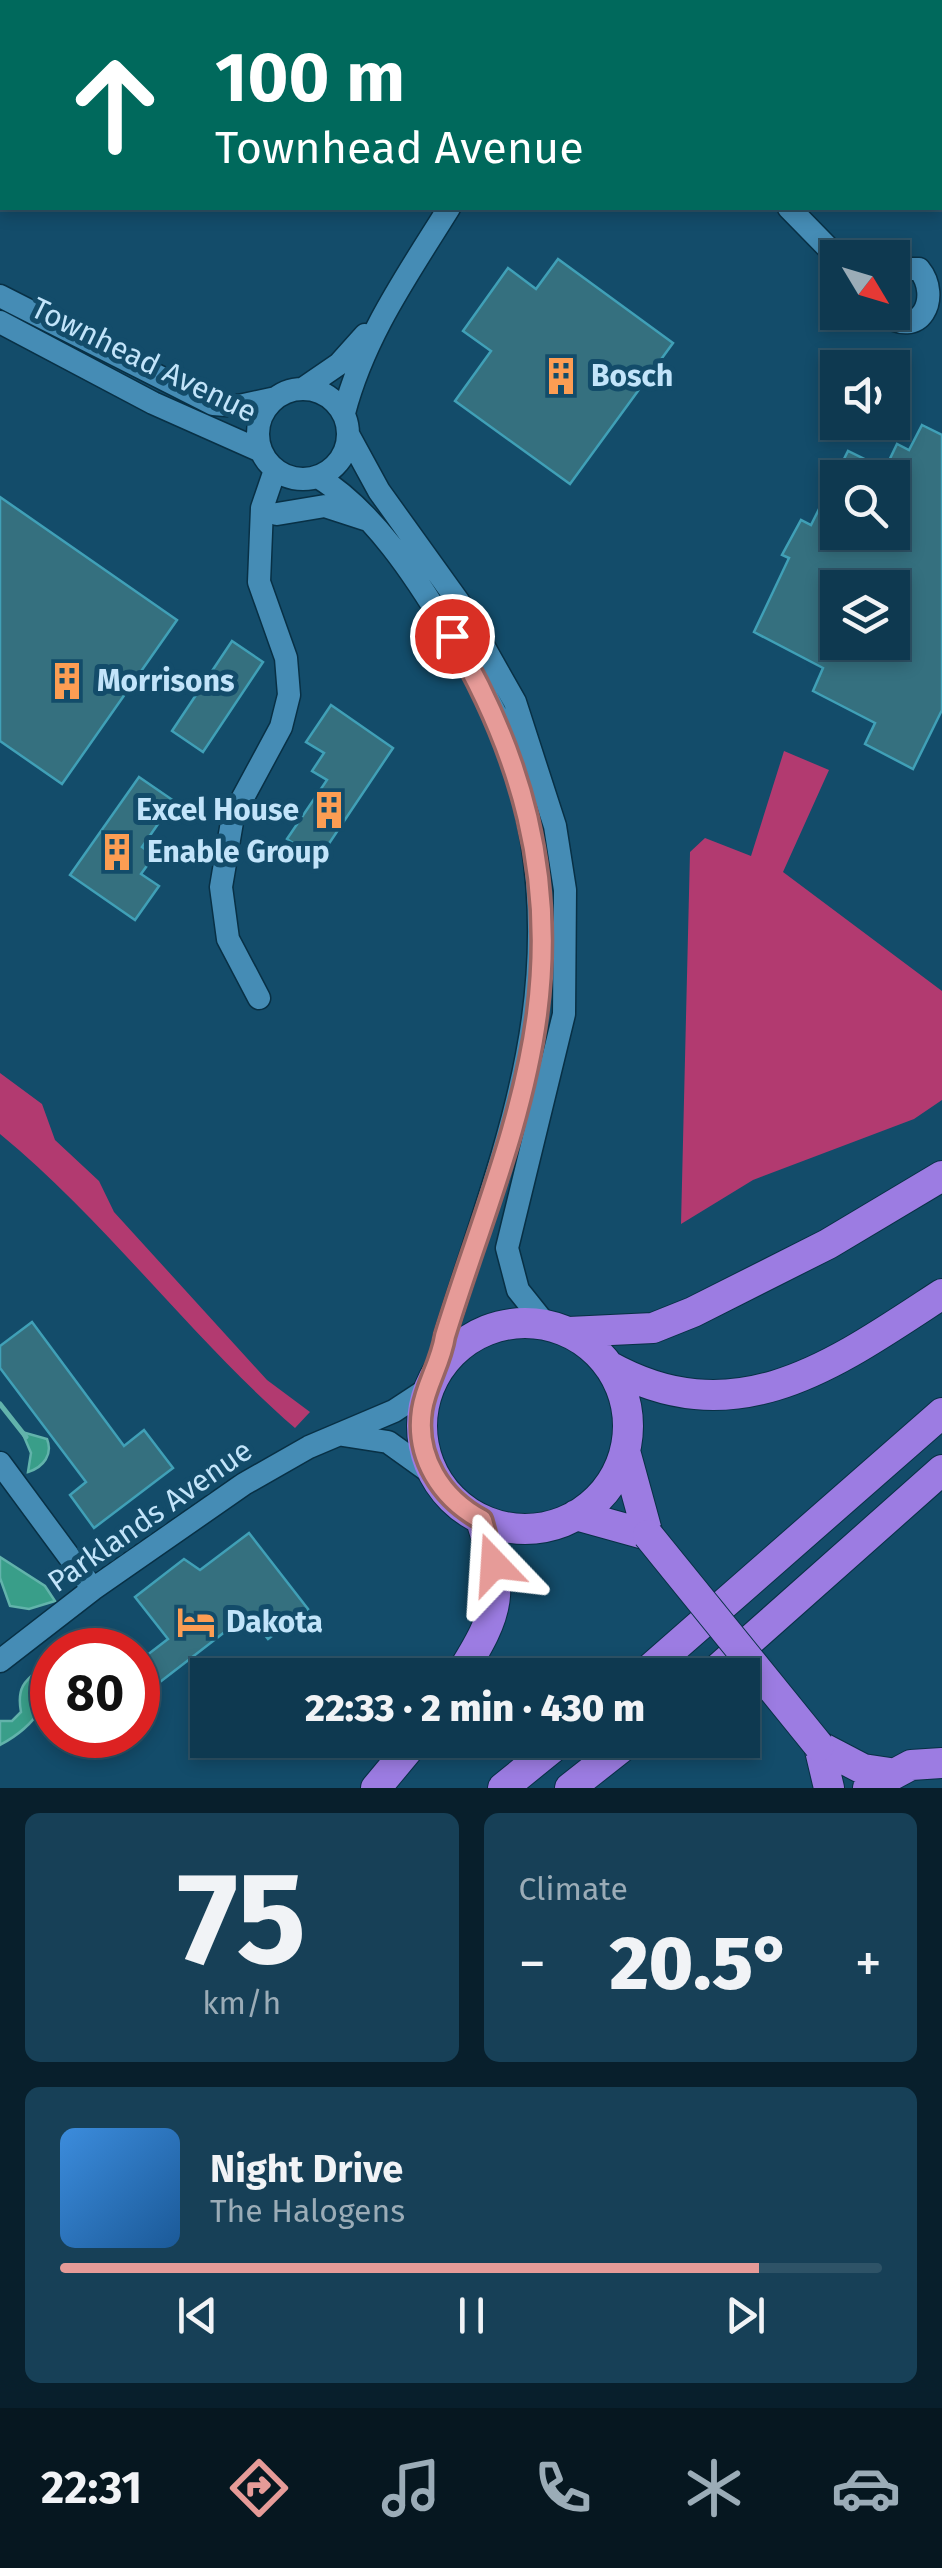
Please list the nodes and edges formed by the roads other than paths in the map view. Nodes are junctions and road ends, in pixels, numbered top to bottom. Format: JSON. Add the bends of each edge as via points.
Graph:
{"nodes":[{"id":1,"x":449,"y":210,"type":"edge"},
{"id":2,"x":792,"y":210,"type":"edge"},
{"id":3,"x":820,"y":240,"type":"edge"},
{"id":4,"x":910,"y":269,"type":"edge"},
{"id":5,"x":0,"y":296,"type":"edge"},
{"id":6,"x":0,"y":322,"type":"edge"},
{"id":7,"x":378,"y":322,"type":"junction"},
{"id":8,"x":910,"y":324,"type":"edge"},
{"id":9,"x":304,"y":388,"type":"junction"},
{"id":10,"x":276,"y":398,"type":"junction"},
{"id":11,"x":344,"y":413,"type":"junction"},
{"id":12,"x":349,"y":436,"type":"junction"},
{"id":13,"x":268,"y":461,"type":"junction"},
{"id":14,"x":311,"y":478,"type":"junction"},
{"id":15,"x":277,"y":514,"type":"junction"},
{"id":16,"x":368,"y":520,"type":"junction"},
{"id":17,"x":261,"y":535,"type":"junction"},
{"id":18,"x":259,"y":998,"type":"dead end"},
{"id":19,"x":942,"y":1176,"type":"edge"},
{"id":20,"x":942,"y":1294,"type":"edge"},
{"id":21,"x":557,"y":1328,"type":"junction"},
{"id":22,"x":609,"y":1366,"type":"junction"},
{"id":23,"x":435,"y":1377,"type":"junction"},
{"id":24,"x":942,"y":1413,"type":"edge"},
{"id":25,"x":343,"y":1434,"type":"junction"},
{"id":26,"x":625,"y":1451,"type":"junction"},
{"id":27,"x":0,"y":1463,"type":"edge"},
{"id":28,"x":942,"y":1470,"type":"edge"},
{"id":29,"x":434,"y":1475,"type":"junction"},
{"id":30,"x":576,"y":1515,"type":"junction"},
{"id":31,"x":482,"y":1520,"type":"junction"},
{"id":32,"x":648,"y":1535,"type":"junction"},
{"id":33,"x":93,"y":1588,"type":"junction"},
{"id":34,"x":470,"y":1658,"type":"edge"},
{"id":35,"x":663,"y":1658,"type":"edge"},
{"id":36,"x":730,"y":1658,"type":"edge"},
{"id":37,"x":0,"y":1661,"type":"edge"},
{"id":38,"x":819,"y":1746,"type":"junction"},
{"id":39,"x":401,"y":1758,"type":"edge"},
{"id":40,"x":540,"y":1758,"type":"edge"},
{"id":41,"x":608,"y":1758,"type":"edge"},
{"id":42,"x":942,"y":1763,"type":"edge"},
{"id":43,"x":878,"y":1780,"type":"edge"},
{"id":44,"x":376,"y":1788,"type":"edge"},
{"id":45,"x":502,"y":1788,"type":"edge"},
{"id":46,"x":570,"y":1788,"type":"edge"},
{"id":47,"x":830,"y":1788,"type":"edge"}],
"edges":[{"from":1,"to":7,"type":"street"},
{"from":2,"to":3,"type":"street"},
{"from":4,"to":8,"type":"street","via":[[920,269],[932,282],[934,300],[926,316]]},
{"from":5,"to":10,"type":"street","name":"Townhead Avenue","via":[[213,404]]},
{"from":6,"to":13,"type":"street","name":"Townhead Avenue"},
{"from":7,"to":9,"type":"street"},
{"from":7,"to":11,"type":"street"},
{"from":9,"to":10,"type":"street"},
{"from":9,"to":11,"type":"street","via":[[327,395]]},
{"from":10,"to":13,"type":"street","via":[[259,422]]},
{"from":11,"to":12,"type":"street"},
{"from":12,"to":14,"type":"street","via":[[340,462]]},
{"from":12,"to":21,"type":"street","via":[[506,684],[555,826],[565,890],[564,1014],[507,1248],[518,1290]]},
{"from":13,"to":14,"type":"street"},
{"from":13,"to":17,"type":"street"},
{"from":14,"to":15,"type":"street"},
{"from":14,"to":16,"type":"street","via":[[348,497]]},
{"from":15,"to":16,"type":"street","via":[[325,506]]},
{"from":15,"to":17,"type":"street"},
{"from":16,"to":23,"type":"street","via":[[438,613],[504,732],[526,804],[540,902],[537,1013],[527,1067]]},
{"from":17,"to":18,"type":"street","via":[[258,582],[286,658],[289,695],[281,727],[233,816],[221,888],[228,938]]},
{"from":19,"to":21,"type":"highway","via":[[828,1244],[653,1328]]},
{"from":20,"to":22,"type":"highway","via":[[819,1370],[776,1388],[676,1394]]},
{"from":21,"to":22,"type":"highway"},
{"from":21,"to":23,"type":"highway","via":[[526,1322],[487,1330],[454,1351]]},
{"from":22,"to":26,"type":"highway","via":[[626,1406]]},
{"from":23,"to":25,"type":"street","name":"Parklands Avenue","via":[[394,1411]]},
{"from":23,"to":29,"type":"highway","via":[[421,1432]]},
{"from":24,"to":35,"type":"highway"},
{"from":25,"to":29,"type":"street","via":[[388,1442]]},
{"from":25,"to":33,"type":"street","name":"Parklands Avenue","via":[[267,1470]]},
{"from":26,"to":30,"type":"highway","via":[[607,1488]]},
{"from":26,"to":32,"type":"highway"},
{"from":27,"to":33,"type":"street"},
{"from":28,"to":36,"type":"highway"},
{"from":29,"to":31,"type":"highway","via":[[454,1502]]},
{"from":30,"to":31,"type":"highway","via":[[520,1529]]},
{"from":30,"to":32,"type":"highway"},
{"from":31,"to":34,"type":"highway","via":[[496,1602]]},
{"from":32,"to":38,"type":"highway","bridge":true},
{"from":33,"to":37,"type":"street","name":"Parklands Avenue"},
{"from":38,"to":43,"type":"highway"},
{"from":38,"to":47,"type":"highway"},
{"from":39,"to":44,"type":"highway"},
{"from":40,"to":45,"type":"highway"},
{"from":41,"to":46,"type":"highway"},
{"from":42,"to":43,"type":"highway"}]}
